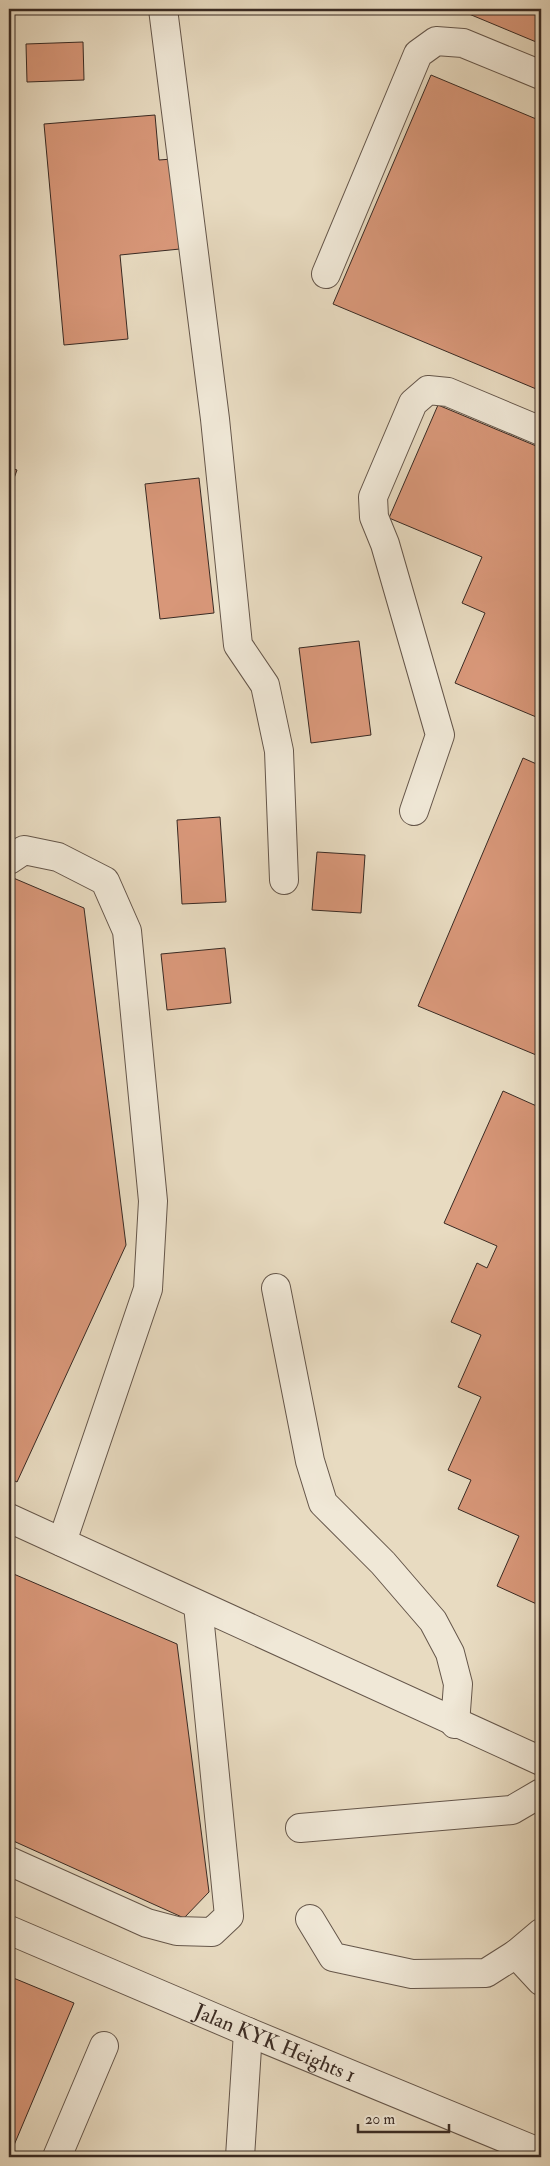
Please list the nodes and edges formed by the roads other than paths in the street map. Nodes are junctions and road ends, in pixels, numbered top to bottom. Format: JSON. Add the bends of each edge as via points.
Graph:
{"nodes":[{"id":1,"x":163,"y":9,"type":"edge"},
{"id":2,"x":541,"y":75,"type":"edge"},
{"id":3,"x":326,"y":274,"type":"dead end"},
{"id":4,"x":541,"y":431,"type":"edge"},
{"id":5,"x":414,"y":811,"type":"dead end"},
{"id":6,"x":9,"y":860,"type":"edge"},
{"id":7,"x":284,"y":880,"type":"dead end"},
{"id":8,"x":276,"y":1288,"type":"dead end"},
{"id":9,"x":9,"y":1518,"type":"edge"},
{"id":10,"x":62,"y":1542,"type":"junction"},
{"id":11,"x":198,"y":1605,"type":"junction"},
{"id":12,"x":455,"y":1724,"type":"junction"},
{"id":13,"x":541,"y":1761,"type":"edge"},
{"id":14,"x":541,"y":1793,"type":"edge"},
{"id":15,"x":300,"y":1828,"type":"dead end"},
{"id":16,"x":9,"y":1861,"type":"edge"},
{"id":17,"x":310,"y":1919,"type":"dead end"},
{"id":18,"x":9,"y":1930,"type":"edge"},
{"id":19,"x":541,"y":1933,"type":"edge"},
{"id":20,"x":516,"y":1954,"type":"junction"},
{"id":21,"x":541,"y":1981,"type":"edge"},
{"id":22,"x":248,"y":2032,"type":"junction"},
{"id":23,"x":104,"y":2046,"type":"dead end"},
{"id":24,"x":541,"y":2153,"type":"edge"},
{"id":25,"x":58,"y":2157,"type":"edge"},
{"id":26,"x":240,"y":2157,"type":"edge"}],
"edges":[{"from":1,"to":7,"type":"street","via":[[215,419],[238,645],[265,685],[278,751]]},
{"from":2,"to":3,"type":"street","via":[[463,43],[436,41],[418,54]]},
{"from":4,"to":5,"type":"street","via":[[448,392],[428,390],[413,403],[373,497],[374,517],[385,544],[440,735]]},
{"from":6,"to":10,"type":"street","via":[[24,850],[58,857],[105,882],[127,931],[153,1201],[148,1289]]},
{"from":8,"to":12,"type":"street","via":[[310,1461],[323,1503],[383,1563],[433,1621],[450,1653],[458,1684]]},
{"from":9,"to":10,"type":"street"},
{"from":10,"to":11,"type":"street"},
{"from":11,"to":12,"type":"street"},
{"from":11,"to":16,"type":"street","via":[[229,1916],[212,1932],[177,1931],[147,1923]]},
{"from":12,"to":13,"type":"street"},
{"from":14,"to":15,"type":"street","via":[[512,1810]]},
{"from":17,"to":20,"type":"street","via":[[333,1957],[412,1974],[486,1973]]},
{"from":18,"to":22,"type":"street","name":"Jalan KYK Heights 1"},
{"from":19,"to":20,"type":"street"},
{"from":20,"to":21,"type":"street"},
{"from":22,"to":24,"type":"street","name":"Jalan KYK Heights 1"},
{"from":22,"to":26,"type":"street"},
{"from":23,"to":25,"type":"street"}]}
